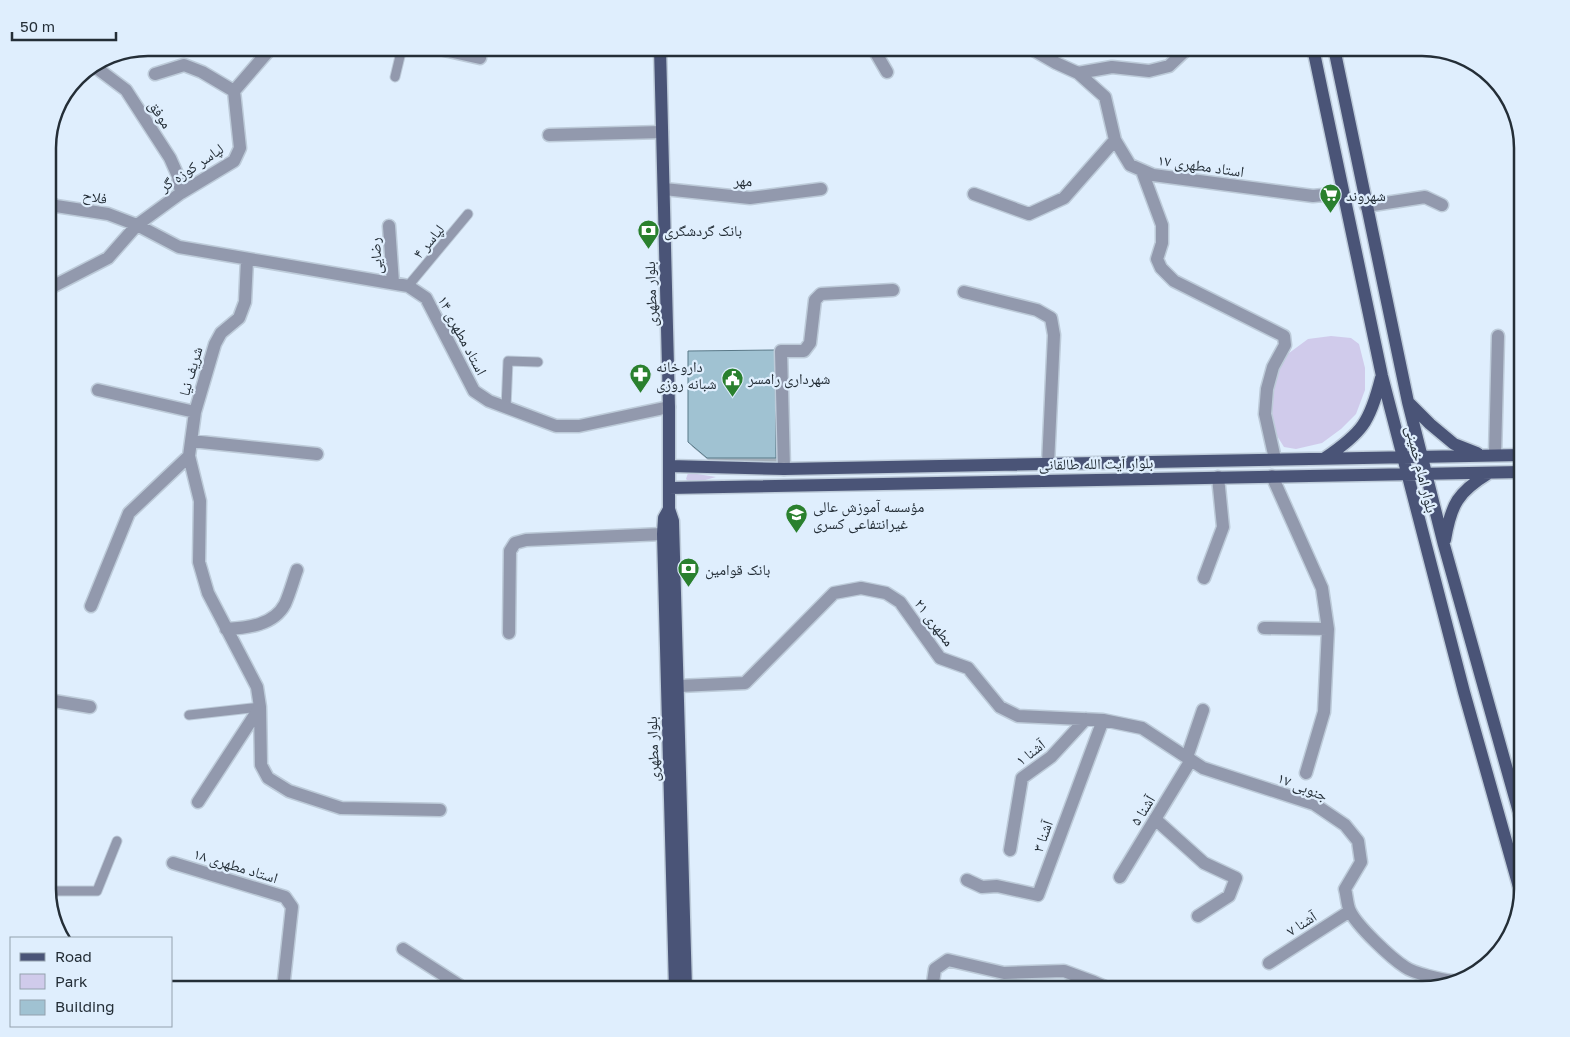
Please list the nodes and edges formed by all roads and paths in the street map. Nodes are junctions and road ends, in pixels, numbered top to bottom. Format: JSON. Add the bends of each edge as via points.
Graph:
{"nodes":[{"id":1,"x":264,"y":56,"type":"edge"},
{"id":2,"x":400,"y":56,"type":"edge"},
{"id":3,"x":471,"y":56,"type":"edge"},
{"id":4,"x":660,"y":56,"type":"edge"},
{"id":5,"x":878,"y":56,"type":"edge"},
{"id":6,"x":1046,"y":56,"type":"edge"},
{"id":7,"x":1180,"y":56,"type":"edge"},
{"id":8,"x":1316,"y":56,"type":"edge"},
{"id":9,"x":1336,"y":56,"type":"edge"},
{"id":10,"x":480,"y":58,"type":"dead end"},
{"id":11,"x":100,"y":70,"type":"edge"},
{"id":12,"x":887,"y":72,"type":"dead end"},
{"id":13,"x":1078,"y":73,"type":"junction"},
{"id":14,"x":155,"y":74,"type":"dead end"},
{"id":15,"x":395,"y":76,"type":"dead end"},
{"id":16,"x":234,"y":91,"type":"junction"},
{"id":17,"x":662,"y":132,"type":"junction"},
{"id":18,"x":549,"y":135,"type":"dead end"},
{"id":19,"x":1115,"y":140,"type":"junction"},
{"id":20,"x":1142,"y":170,"type":"junction"},
{"id":21,"x":664,"y":189,"type":"junction"},
{"id":22,"x":821,"y":189,"type":"dead end"},
{"id":23,"x":1363,"y":190,"type":"junction"},
{"id":24,"x":181,"y":193,"type":"junction"},
{"id":25,"x":1343,"y":193,"type":"junction"},
{"id":26,"x":974,"y":194,"type":"dead end"},
{"id":27,"x":1442,"y":205,"type":"dead end"},
{"id":28,"x":56,"y":206,"type":"edge"},
{"id":29,"x":1366,"y":206,"type":"junction"},
{"id":30,"x":468,"y":214,"type":"dead end"},
{"id":31,"x":138,"y":226,"type":"junction"},
{"id":32,"x":389,"y":226,"type":"dead end"},
{"id":33,"x":247,"y":260,"type":"junction"},
{"id":34,"x":393,"y":283,"type":"junction"},
{"id":35,"x":56,"y":285,"type":"edge"},
{"id":36,"x":408,"y":286,"type":"junction"},
{"id":37,"x":893,"y":290,"type":"dead end"},
{"id":38,"x":964,"y":292,"type":"dead end"},
{"id":39,"x":1498,"y":336,"type":"dead end"},
{"id":40,"x":538,"y":362,"type":"dead end"},
{"id":41,"x":1382,"y":376,"type":"junction"},
{"id":42,"x":98,"y":390,"type":"dead end"},
{"id":43,"x":1408,"y":402,"type":"junction"},
{"id":44,"x":670,"y":406,"type":"junction"},
{"id":45,"x":506,"y":408,"type":"junction"},
{"id":46,"x":195,"y":412,"type":"junction"},
{"id":47,"x":191,"y":441,"type":"junction"},
{"id":48,"x":317,"y":454,"type":"dead end"},
{"id":49,"x":1514,"y":454,"type":"edge"},
{"id":50,"x":1482,"y":455,"type":"junction"},
{"id":51,"x":1495,"y":455,"type":"junction"},
{"id":52,"x":189,"y":456,"type":"junction"},
{"id":53,"x":1402,"y":457,"type":"junction"},
{"id":54,"x":1421,"y":457,"type":"junction"},
{"id":55,"x":1325,"y":458,"type":"junction"},
{"id":56,"x":1275,"y":460,"type":"junction"},
{"id":57,"x":1160,"y":462,"type":"junction"},
{"id":58,"x":1048,"y":464,"type":"junction"},
{"id":59,"x":670,"y":466,"type":"junction"},
{"id":60,"x":784,"y":469,"type":"junction"},
{"id":61,"x":1490,"y":472,"type":"junction"},
{"id":62,"x":1514,"y":472,"type":"edge"},
{"id":63,"x":1406,"y":474,"type":"junction"},
{"id":64,"x":1426,"y":474,"type":"junction"},
{"id":65,"x":1272,"y":476,"type":"junction"},
{"id":66,"x":1218,"y":477,"type":"junction"},
{"id":67,"x":1162,"y":478,"type":"junction"},
{"id":68,"x":669,"y":488,"type":"junction"},
{"id":69,"x":669,"y":509,"type":"junction"},
{"id":70,"x":663,"y":534,"type":"junction"},
{"id":71,"x":1444,"y":545,"type":"junction"},
{"id":72,"x":296,"y":570,"type":"dead end"},
{"id":73,"x":1204,"y":578,"type":"dead end"},
{"id":74,"x":670,"y":583,"type":"junction"},
{"id":75,"x":91,"y":606,"type":"dead end"},
{"id":76,"x":1264,"y":628,"type":"dead end"},
{"id":77,"x":226,"y":629,"type":"junction"},
{"id":78,"x":1328,"y":629,"type":"junction"},
{"id":79,"x":509,"y":633,"type":"dead end"},
{"id":80,"x":679,"y":686,"type":"junction"},
{"id":81,"x":1484,"y":688,"type":"junction"},
{"id":82,"x":1464,"y":692,"type":"junction"},
{"id":83,"x":56,"y":701,"type":"edge"},
{"id":84,"x":260,"y":706,"type":"junction"},
{"id":85,"x":90,"y":707,"type":"dead end"},
{"id":86,"x":1203,"y":710,"type":"dead end"},
{"id":87,"x":189,"y":715,"type":"dead end"},
{"id":88,"x":1086,"y":719,"type":"junction"},
{"id":89,"x":1103,"y":720,"type":"junction"},
{"id":90,"x":1189,"y":759,"type":"junction"},
{"id":91,"x":1203,"y":768,"type":"joint"},
{"id":92,"x":1306,"y":772,"type":"dead end"},
{"id":93,"x":1514,"y":795,"type":"edge"},
{"id":94,"x":198,"y":802,"type":"dead end"},
{"id":95,"x":440,"y":810,"type":"dead end"},
{"id":96,"x":1155,"y":820,"type":"junction"},
{"id":97,"x":117,"y":841,"type":"dead end"},
{"id":98,"x":1010,"y":850,"type":"dead end"},
{"id":99,"x":173,"y":863,"type":"dead end"},
{"id":100,"x":1514,"y":869,"type":"edge"},
{"id":101,"x":1120,"y":877,"type":"dead end"},
{"id":102,"x":967,"y":880,"type":"dead end"},
{"id":103,"x":56,"y":891,"type":"edge"},
{"id":104,"x":1350,"y":911,"type":"junction"},
{"id":105,"x":1198,"y":916,"type":"dead end"},
{"id":106,"x":403,"y":949,"type":"dead end"},
{"id":107,"x":1269,"y":963,"type":"dead end"},
{"id":108,"x":1438,"y":979,"type":"edge"},
{"id":109,"x":284,"y":981,"type":"edge"},
{"id":110,"x":453,"y":981,"type":"edge"},
{"id":111,"x":675,"y":981,"type":"edge"},
{"id":112,"x":686,"y":981,"type":"edge"},
{"id":113,"x":933,"y":981,"type":"edge"},
{"id":114,"x":1091,"y":981,"type":"edge"}],
"edges":[{"from":1,"to":16,"type":"street"},
{"from":2,"to":15,"type":"lane"},
{"from":3,"to":10,"type":"street"},
{"from":4,"to":17,"type":"main road","name":"بلوار مطهری"},
{"from":5,"to":12,"type":"street"},
{"from":6,"to":13,"type":"street","name":"استاد مطهری ۱۷"},
{"from":7,"to":13,"type":"street","via":[[1169,66],[1149,71],[1112,67]]},
{"from":8,"to":25,"type":"main road","name":"بلوار امام خمینی"},
{"from":9,"to":23,"type":"main road","name":"بلوار امام خمینی"},
{"from":11,"to":24,"type":"street","name":"موفق","via":[[126,90],[170,158]]},
{"from":13,"to":19,"type":"street","name":"استاد مطهری ۱۷","via":[[1105,97]]},
{"from":14,"to":16,"type":"street","via":[[184,66],[202,72]]},
{"from":16,"to":24,"type":"street","name":"لپاسر کوزه گر","via":[[240,148],[234,161]]},
{"from":17,"to":18,"type":"street"},
{"from":17,"to":21,"type":"main road","name":"بلوار مطهری"},
{"from":19,"to":20,"type":"street","name":"استاد مطهری ۱۷","via":[[1130,165]]},
{"from":19,"to":26,"type":"street","via":[[1064,198],[1028,214]]},
{"from":20,"to":25,"type":"street","name":"استاد مطهری ۱۷","via":[[1153,175],[1313,196]]},
{"from":20,"to":56,"type":"street","via":[[1162,225],[1162,244],[1157,259],[1161,268],[1174,281],[1284,336],[1286,345],[1273,367],[1266,389],[1265,414]]},
{"from":21,"to":22,"type":"street","name":"مهر","via":[[750,198]]},
{"from":21,"to":44,"type":"main road","name":"بلوار مطهری"},
{"from":23,"to":25,"type":"main road"},
{"from":23,"to":29,"type":"main road","name":"بلوار امام خمینی"},
{"from":24,"to":31,"type":"street","name":"لپاسر کوزه گر"},
{"from":25,"to":41,"type":"main road","name":"بلوار امام خمینی"},
{"from":27,"to":29,"type":"street","via":[[1425,197]]},
{"from":28,"to":31,"type":"street","name":"فلاح","via":[[108,214]]},
{"from":29,"to":43,"type":"main road","name":"بلوار امام خمینی"},
{"from":30,"to":36,"type":"lane","name":"لپاسر ۴"},
{"from":31,"to":33,"type":"street","name":"استاد مطهری ۱۴","via":[[179,247]]},
{"from":31,"to":35,"type":"street","name":"لپاسر کوزه گر","via":[[108,258]]},
{"from":32,"to":34,"type":"street","name":"رضایی"},
{"from":33,"to":34,"type":"street","name":"استاد مطهری ۱۴"},
{"from":33,"to":46,"type":"street","name":"شریف نیا","via":[[245,302],[239,318],[221,333],[215,344]]},
{"from":34,"to":36,"type":"street","name":"استاد مطهری ۱۴"},
{"from":36,"to":45,"type":"street","name":"استاد مطهری ۱۴","via":[[426,298],[474,391]]},
{"from":37,"to":60,"type":"street","via":[[821,294],[815,300],[810,343],[804,350],[781,351]]},
{"from":38,"to":58,"type":"street","via":[[1038,310],[1051,318],[1054,335]]},
{"from":39,"to":51,"type":"street"},
{"from":40,"to":45,"type":"lane","via":[[508,362]]},
{"from":41,"to":53,"type":"main road","name":"بلوار امام خمینی"},
{"from":41,"to":55,"type":"main road","via":[[1375,403],[1363,427],[1347,444]]},
{"from":42,"to":46,"type":"street"},
{"from":43,"to":50,"type":"main road","via":[[1454,444]]},
{"from":43,"to":54,"type":"main road","name":"بلوار امام خمینی"},
{"from":44,"to":45,"type":"street","name":"استاد مطهری ۱۴","via":[[579,426],[556,426]]},
{"from":44,"to":59,"type":"main road","name":"بلوار مطهری"},
{"from":46,"to":47,"type":"street","name":"شریف نیا"},
{"from":47,"to":48,"type":"street"},
{"from":47,"to":52,"type":"street","name":"شریف نیا"},
{"from":49,"to":51,"type":"main road","name":"بلوار آیت الله طالقانی"},
{"from":50,"to":51,"type":"main road","name":"بلوار آیت الله طالقانی"},
{"from":50,"to":54,"type":"main road","name":"بلوار آیت الله طالقانی"},
{"from":52,"to":75,"type":"street","via":[[129,512]]},
{"from":52,"to":77,"type":"street","via":[[200,501],[200,562],[208,593]]},
{"from":53,"to":54,"type":"main road","name":"بلوار آیت الله طالقانی"},
{"from":53,"to":55,"type":"main road","name":"بلوار آیت الله طالقانی"},
{"from":53,"to":63,"type":"main road","name":"بلوار امام خمینی"},
{"from":54,"to":64,"type":"main road","name":"بلوار امام خمینی"},
{"from":55,"to":56,"type":"main road","name":"بلوار آیت الله طالقانی"},
{"from":56,"to":57,"type":"main road","name":"بلوار آیت الله طالقانی"},
{"from":57,"to":58,"type":"main road","name":"بلوار آیت الله طالقانی"},
{"from":57,"to":67,"type":"main road"},
{"from":58,"to":60,"type":"main road","name":"بلوار آیت الله طالقانی"},
{"from":59,"to":60,"type":"main road","name":"بلوار آیت الله طالقانی"},
{"from":59,"to":68,"type":"main road","name":"بلوار مطهری"},
{"from":61,"to":62,"type":"main road","name":"بلوار آیت الله طالقانی"},
{"from":61,"to":64,"type":"main road","name":"بلوار آیت الله طالقانی"},
{"from":61,"to":71,"type":"main road","via":[[1470,485],[1456,502]]},
{"from":63,"to":64,"type":"main road","name":"بلوار آیت الله طالقانی"},
{"from":63,"to":65,"type":"main road","name":"بلوار آیت الله طالقانی"},
{"from":63,"to":82,"type":"main road","name":"بلوار امام خمینی"},
{"from":64,"to":71,"type":"main road","name":"بلوار امام خمینی"},
{"from":65,"to":66,"type":"main road","name":"بلوار آیت الله طالقانی"},
{"from":65,"to":78,"type":"street","via":[[1322,588]]},
{"from":66,"to":67,"type":"main road","name":"بلوار آیت الله طالقانی"},
{"from":66,"to":73,"type":"street","via":[[1223,527]]},
{"from":67,"to":68,"type":"main road","name":"بلوار آیت الله طالقانی"},
{"from":68,"to":69,"type":"main road","name":"بلوار مطهری"},
{"from":69,"to":70,"type":"main road","name":"بلوار مطهری","via":[[664,518]]},
{"from":69,"to":74,"type":"main road","name":"بلوار مطهری","via":[[673,521]]},
{"from":70,"to":74,"type":"main road","name":"بلوار مطهری"},
{"from":70,"to":79,"type":"street","via":[[515,543],[510,551]]},
{"from":71,"to":81,"type":"main road","name":"بلوار امام خمینی"},
{"from":72,"to":77,"type":"street","via":[[280,611],[257,626]]},
{"from":74,"to":80,"type":"main road","name":"بلوار مطهری"},
{"from":74,"to":111,"type":"main road","name":"بلوار مطهری"},
{"from":76,"to":78,"type":"street"},
{"from":77,"to":84,"type":"street","via":[[257,688]]},
{"from":78,"to":92,"type":"street","via":[[1324,712]]},
{"from":80,"to":88,"type":"street","name":"مطهری ۲۱","via":[[745,683],[834,593],[860,588],[886,593],[900,602],[940,658],[968,668],[1000,707],[1018,716]]},
{"from":80,"to":112,"type":"main road","name":"بلوار مطهری"},
{"from":81,"to":82,"type":"main road"},
{"from":81,"to":93,"type":"main road","name":"بلوار امام خمینی"},
{"from":82,"to":100,"type":"main road","name":"بلوار امام خمینی"},
{"from":83,"to":85,"type":"street"},
{"from":84,"to":87,"type":"lane"},
{"from":84,"to":94,"type":"street"},
{"from":84,"to":95,"type":"street","via":[[260,765],[268,778],[289,791],[341,808]]},
{"from":86,"to":90,"type":"street","name":"آشنا ۵"},
{"from":88,"to":89,"type":"street","name":"مطهری ۲۱"},
{"from":88,"to":98,"type":"street","name":"آشنا ۱","via":[[1051,758],[1022,778]]},
{"from":89,"to":90,"type":"street","name":"مطهری ۲۱","via":[[1142,728]]},
{"from":89,"to":102,"type":"street","name":"آشنا ۳","via":[[1038,894],[997,886],[982,887]]},
{"from":90,"to":91,"type":"street","name":"مطهری ۲۱"},
{"from":90,"to":96,"type":"street","name":"آشنا ۵"},
{"from":91,"to":104,"type":"street","name":"جنوبی ۱۷","via":[[1314,804],[1345,825],[1358,841],[1360,862],[1346,889]]},
{"from":96,"to":101,"type":"street","name":"آشنا ۵"},
{"from":96,"to":105,"type":"street","via":[[1204,863],[1236,878],[1229,896]]},
{"from":97,"to":103,"type":"lane","via":[[97,891]]},
{"from":99,"to":109,"type":"street","name":"استاد مطهری ۱۸","via":[[285,897],[292,907]]},
{"from":104,"to":107,"type":"street","name":"آشنا ۷"},
{"from":104,"to":108,"type":"street","via":[[1406,968]]},
{"from":106,"to":110,"type":"street"},
{"from":113,"to":114,"type":"street","via":[[935,969],[948,960],[1004,973],[1064,971]]}]}
